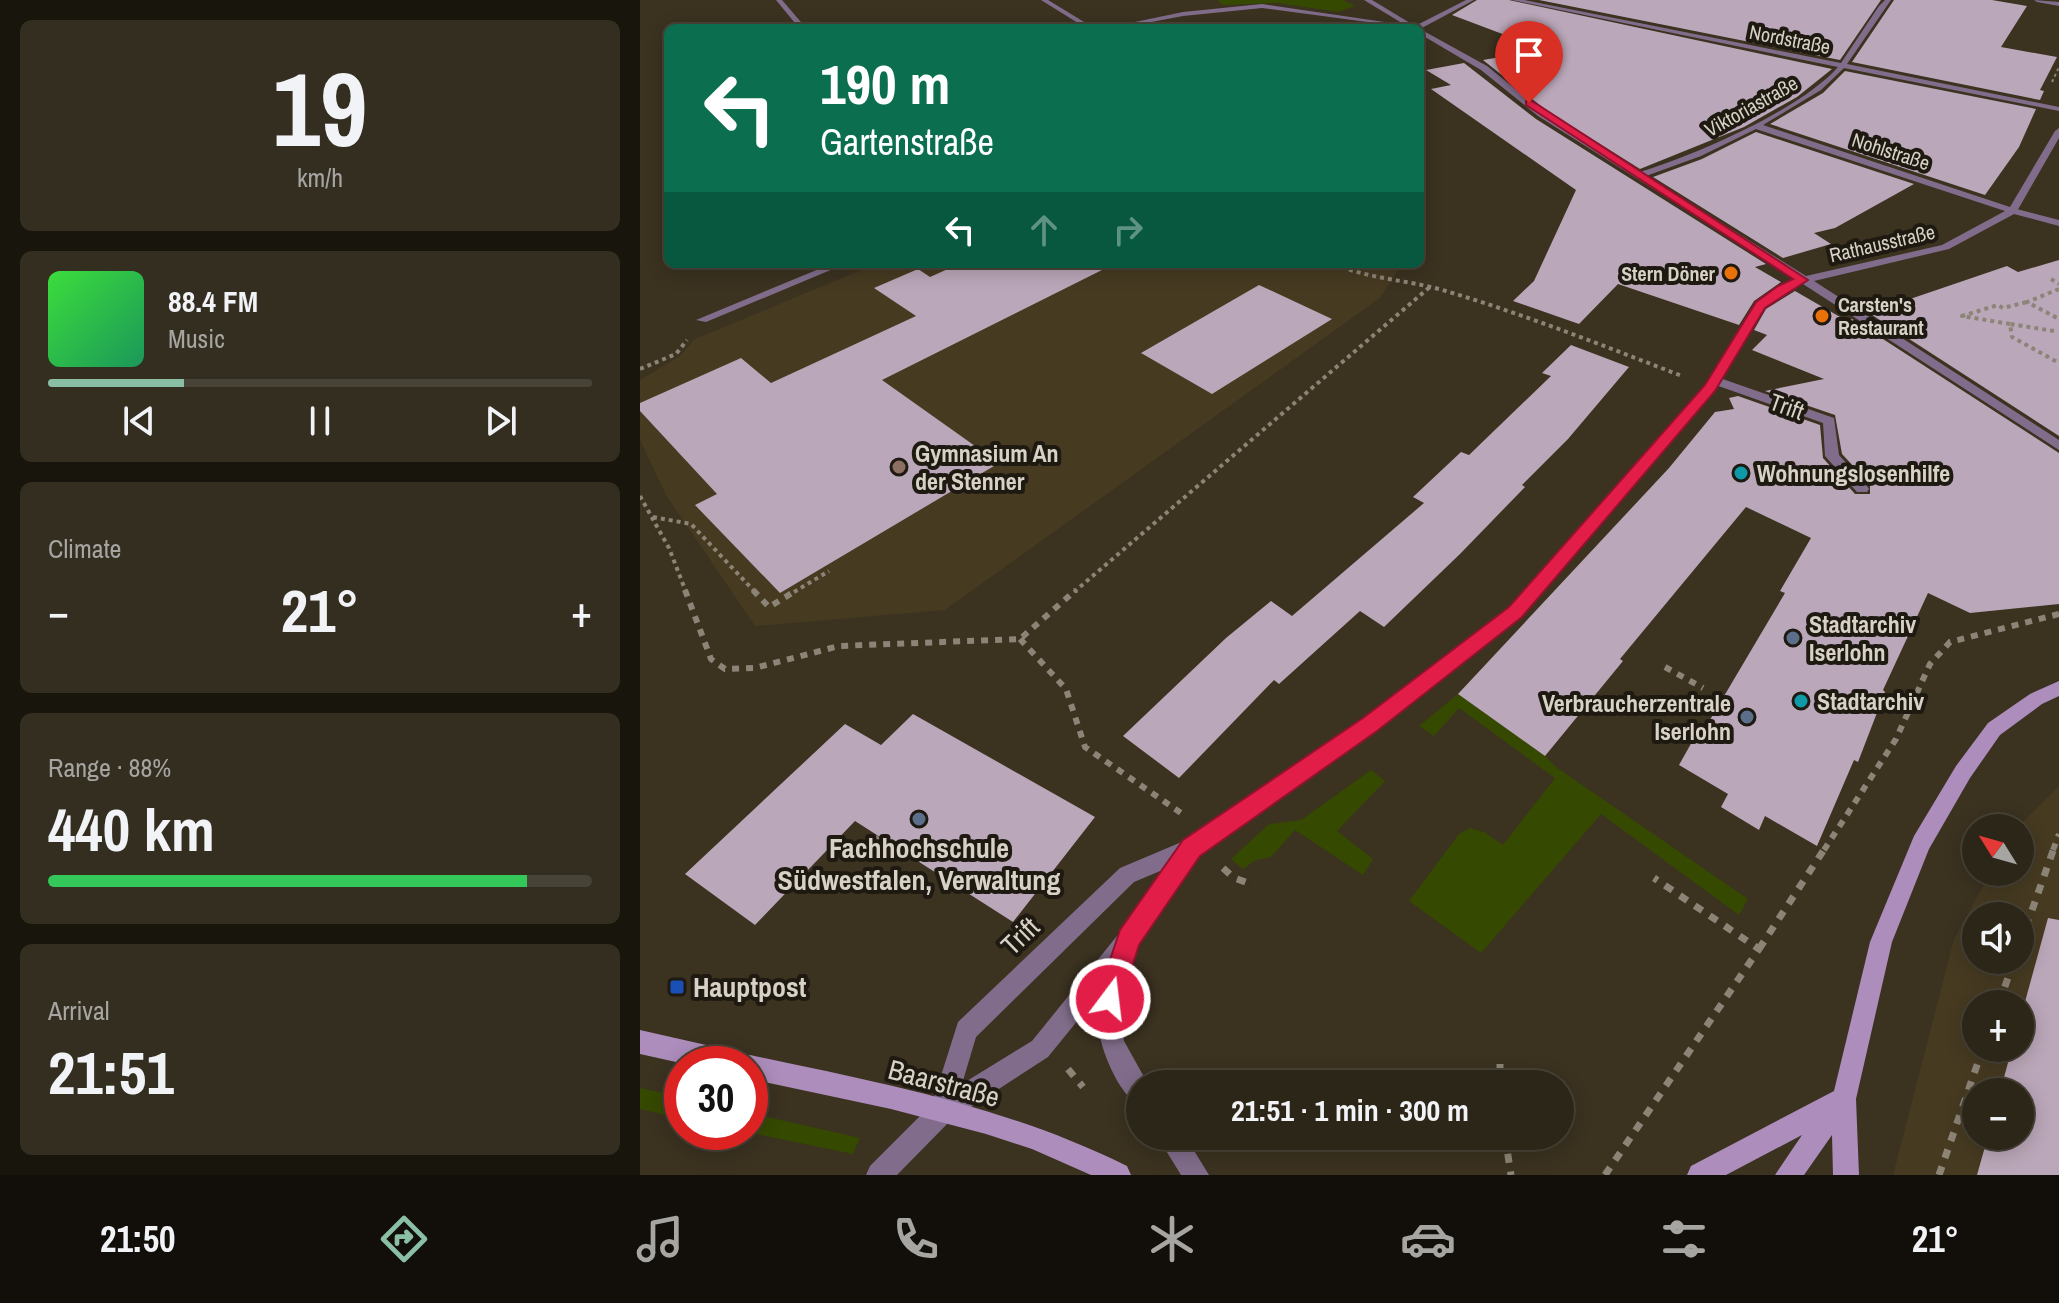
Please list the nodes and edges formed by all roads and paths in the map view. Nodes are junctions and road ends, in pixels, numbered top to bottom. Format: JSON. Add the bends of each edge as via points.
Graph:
{"nodes":[{"id":1,"x":779,"y":0,"type":"edge"},
{"id":2,"x":1044,"y":0,"type":"edge"},
{"id":3,"x":1367,"y":0,"type":"edge"},
{"id":4,"x":1471,"y":0,"type":"edge"},
{"id":5,"x":1515,"y":0,"type":"edge"},
{"id":6,"x":1888,"y":0,"type":"edge"},
{"id":7,"x":2037,"y":0,"type":"edge"},
{"id":8,"x":2059,"y":4,"type":"edge"},
{"id":9,"x":795,"y":24,"type":"edge"},
{"id":10,"x":1084,"y":24,"type":"edge"},
{"id":11,"x":1132,"y":24,"type":"edge"},
{"id":12,"x":1383,"y":24,"type":"edge"},
{"id":13,"x":1408,"y":24,"type":"edge"},
{"id":14,"x":1424,"y":25,"type":"edge"},
{"id":15,"x":1424,"y":34,"type":"edge"},
{"id":16,"x":1843,"y":66,"type":"junction"},
{"id":17,"x":2059,"y":109,"type":"edge"},
{"id":18,"x":1757,"y":126,"type":"junction"},
{"id":19,"x":2059,"y":131,"type":"edge"},
{"id":20,"x":1640,"y":175,"type":"junction"},
{"id":21,"x":2013,"y":211,"type":"junction"},
{"id":22,"x":2059,"y":223,"type":"edge"},
{"id":23,"x":830,"y":268,"type":"edge"},
{"id":24,"x":1343,"y":268,"type":"edge"},
{"id":25,"x":2051,"y":279,"type":"dead end"},
{"id":26,"x":1802,"y":280,"type":"junction"},
{"id":27,"x":1431,"y":286,"type":"junction"},
{"id":28,"x":2059,"y":286,"type":"edge"},
{"id":29,"x":2027,"y":302,"type":"junction"},
{"id":30,"x":2059,"y":319,"type":"edge"},
{"id":31,"x":702,"y":320,"type":"joint"},
{"id":32,"x":2010,"y":324,"type":"junction"},
{"id":33,"x":2057,"y":331,"type":"edge"},
{"id":34,"x":2059,"y":363,"type":"edge"},
{"id":35,"x":640,"y":369,"type":"edge"},
{"id":36,"x":1712,"y":384,"type":"junction"},
{"id":37,"x":2059,"y":446,"type":"edge"},
{"id":38,"x":1862,"y":489,"type":"dead end"},
{"id":39,"x":640,"y":496,"type":"edge"},
{"id":40,"x":653,"y":517,"type":"junction"},
{"id":41,"x":829,"y":571,"type":"dead end"},
{"id":42,"x":2059,"y":614,"type":"edge"},
{"id":43,"x":1020,"y":639,"type":"junction"},
{"id":44,"x":1665,"y":667,"type":"dead end"},
{"id":45,"x":1703,"y":688,"type":"dead end"},
{"id":46,"x":2059,"y":688,"type":"edge"},
{"id":47,"x":1212,"y":833,"type":"junction"},
{"id":48,"x":2059,"y":834,"type":"edge"},
{"id":49,"x":1191,"y":848,"type":"junction"},
{"id":50,"x":1654,"y":878,"type":"dead end"},
{"id":51,"x":2034,"y":905,"type":"edge"},
{"id":52,"x":1129,"y":939,"type":"junction"},
{"id":53,"x":1759,"y":949,"type":"junction"},
{"id":54,"x":640,"y":1042,"type":"edge"},
{"id":55,"x":664,"y":1047,"type":"edge"},
{"id":56,"x":1978,"y":1062,"type":"edge"},
{"id":57,"x":1500,"y":1064,"type":"dead end"},
{"id":58,"x":1500,"y":1070,"type":"edge"},
{"id":59,"x":768,"y":1071,"type":"edge"},
{"id":60,"x":1126,"y":1073,"type":"edge"},
{"id":61,"x":1844,"y":1099,"type":"junction"},
{"id":62,"x":942,"y":1111,"type":"junction"},
{"id":63,"x":1179,"y":1150,"type":"edge"},
{"id":64,"x":1507,"y":1150,"type":"edge"},
{"id":65,"x":879,"y":1175,"type":"edge"},
{"id":66,"x":1118,"y":1175,"type":"edge"},
{"id":67,"x":1196,"y":1175,"type":"edge"},
{"id":68,"x":1511,"y":1175,"type":"edge"},
{"id":69,"x":1605,"y":1175,"type":"edge"},
{"id":70,"x":1700,"y":1175,"type":"edge"},
{"id":71,"x":1788,"y":1175,"type":"edge"},
{"id":72,"x":1846,"y":1175,"type":"edge"},
{"id":73,"x":1939,"y":1175,"type":"edge"}],
"edges":[{"from":1,"to":9,"type":"street"},
{"from":2,"to":10,"type":"street"},
{"from":3,"to":13,"type":"street"},
{"from":4,"to":14,"type":"street"},
{"from":5,"to":16,"type":"street","name":"Nordstraße"},
{"from":6,"to":16,"type":"street","name":"Viktoriastraße"},
{"from":7,"to":8,"type":"street"},
{"from":11,"to":12,"type":"street","via":[[1262,6]]},
{"from":15,"to":20,"type":"street","via":[[1484,68],[1541,114]]},
{"from":16,"to":17,"type":"street","name":"Nordstraße"},
{"from":16,"to":18,"type":"street","name":"Viktoriastraße","via":[[1824,85]]},
{"from":18,"to":20,"type":"street","name":"Viktoriastraße","via":[[1677,164]]},
{"from":18,"to":21,"type":"street","name":"Nohlstraße"},
{"from":19,"to":21,"type":"street"},
{"from":20,"to":26,"type":"street"},
{"from":21,"to":22,"type":"street","name":"Nohlstraße"},
{"from":21,"to":26,"type":"street","name":"Rathausstraße","via":[[1945,247]]},
{"from":23,"to":31,"type":"street"},
{"from":24,"to":27,"type":"path"},
{"from":25,"to":28,"type":"path"},
{"from":26,"to":36,"type":"street","name":"Trift","via":[[1760,305]]},
{"from":26,"to":37,"type":"street"},
{"from":27,"to":36,"type":"path"},
{"from":27,"to":43,"type":"path"},
{"from":28,"to":29,"type":"path"},
{"from":29,"to":30,"type":"path"},
{"from":29,"to":32,"type":"path","via":[[1962,316]]},
{"from":31,"to":35,"type":"path","via":[[676,354]]},
{"from":32,"to":33,"type":"path"},
{"from":32,"to":34,"type":"path","via":[[2012,337]]},
{"from":36,"to":38,"type":"street","name":"Trift","via":[[1829,421],[1832,456]]},
{"from":36,"to":47,"type":"street","name":"Trift","via":[[1516,612],[1370,724]]},
{"from":39,"to":40,"type":"path"},
{"from":40,"to":41,"type":"path","via":[[691,524],[769,607]]},
{"from":40,"to":43,"type":"path","via":[[711,659],[725,669],[755,668],[839,646]]},
{"from":42,"to":53,"type":"path","via":[[1950,642],[1930,664],[1896,739]]},
{"from":43,"to":47,"type":"path","via":[[1066,689],[1085,747]]},
{"from":44,"to":45,"type":"path"},
{"from":46,"to":61,"type":"main road","via":[[1994,729],[1921,843],[1881,942]]},
{"from":47,"to":49,"type":"street","name":"Trift"},
{"from":48,"to":51,"type":"path"},
{"from":49,"to":52,"type":"street","name":"Trift"},
{"from":49,"to":62,"type":"street","name":"Trift","via":[[1127,875],[966,1030]]},
{"from":50,"to":53,"type":"path"},
{"from":52,"to":60,"type":"street","name":"Trift","via":[[1106,1019],[1116,1058]]},
{"from":52,"to":62,"type":"street","name":"Trift","via":[[1040,1049]]},
{"from":53,"to":69,"type":"path"},
{"from":54,"to":55,"type":"main road"},
{"from":56,"to":73,"type":"path"},
{"from":57,"to":58,"type":"path"},
{"from":59,"to":62,"type":"main road","name":"Baarstraße"},
{"from":61,"to":70,"type":"main road"},
{"from":61,"to":71,"type":"main road"},
{"from":61,"to":72,"type":"main road"},
{"from":62,"to":65,"type":"street","name":"Trift"},
{"from":62,"to":66,"type":"main road","name":"Baarstraße","via":[[1054,1144]]},
{"from":63,"to":67,"type":"street"},
{"from":64,"to":68,"type":"path"}]}
